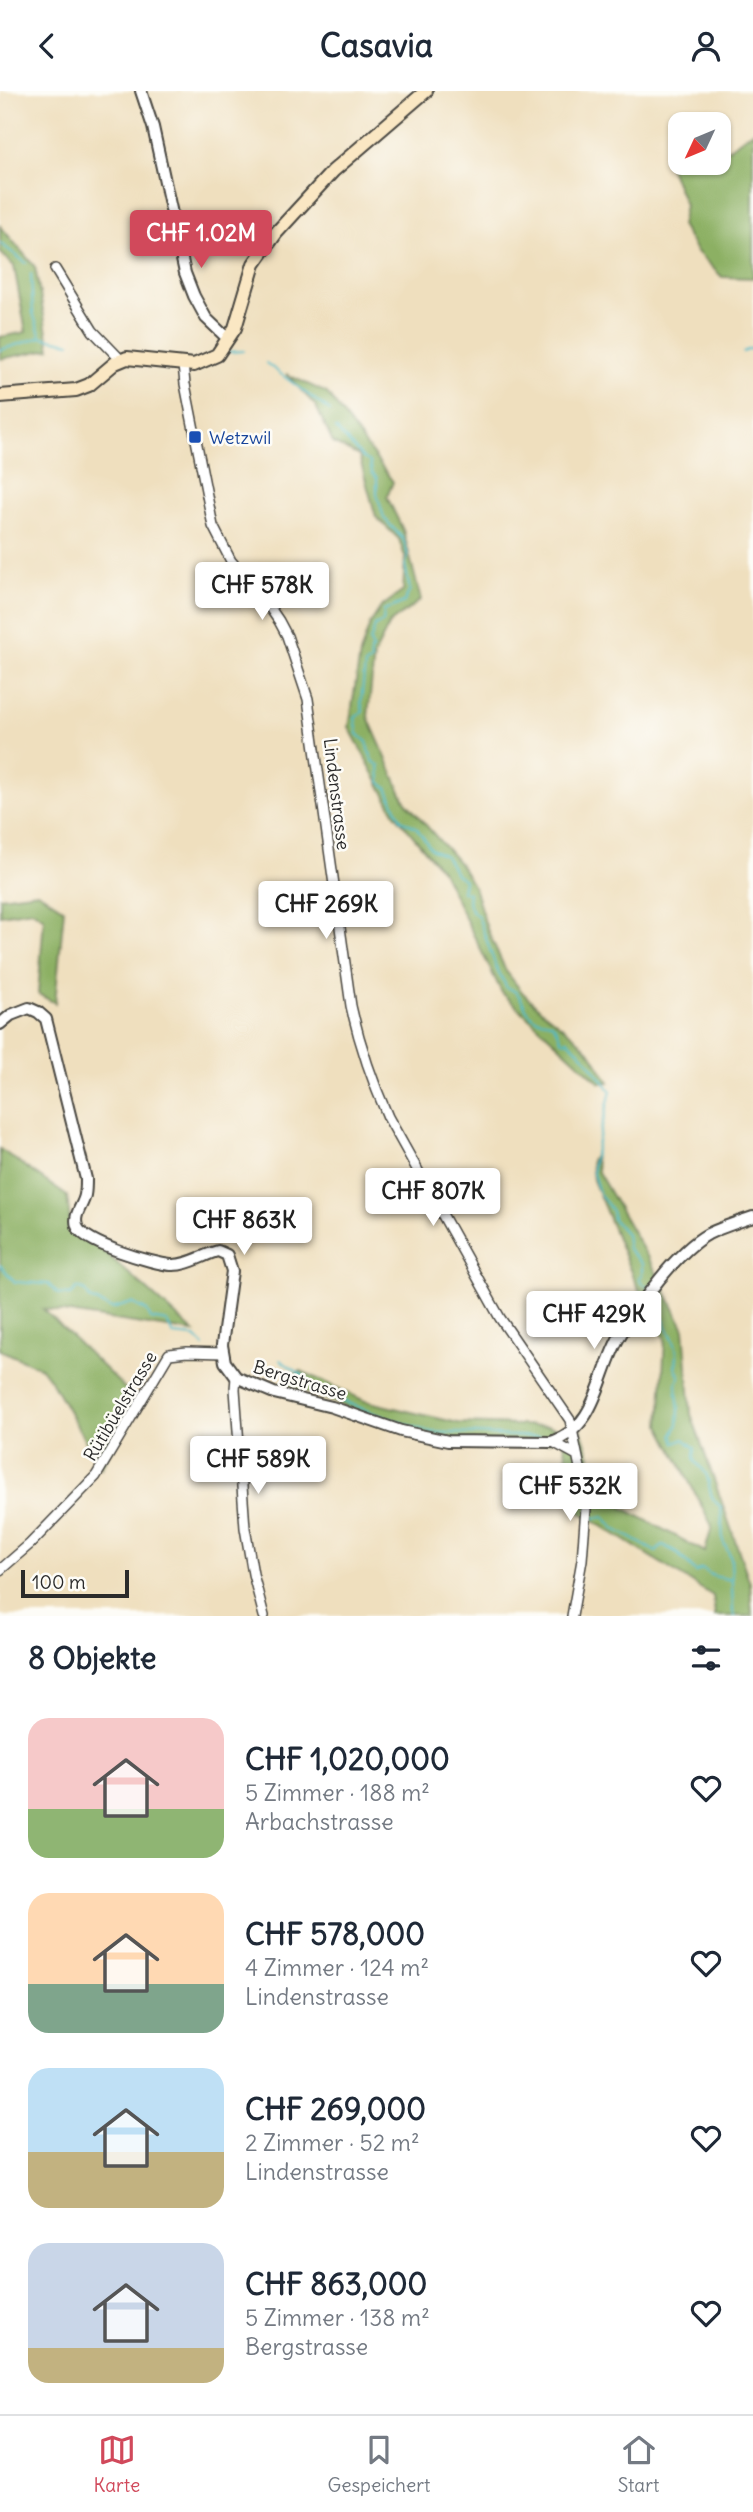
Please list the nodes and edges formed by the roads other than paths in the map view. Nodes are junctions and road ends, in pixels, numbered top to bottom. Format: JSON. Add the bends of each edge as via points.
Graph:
{"nodes":[{"id":1,"x":141,"y":91,"type":"edge"},
{"id":2,"x":426,"y":91,"type":"edge"},
{"id":3,"x":55,"y":269,"type":"dead end"},
{"id":4,"x":228,"y":339,"type":"junction"},
{"id":5,"x":121,"y":360,"type":"junction"},
{"id":6,"x":183,"y":365,"type":"junction"},
{"id":7,"x":0,"y":396,"type":"edge"},
{"id":8,"x":0,"y":1024,"type":"edge"},
{"id":9,"x":753,"y":1217,"type":"edge"},
{"id":10,"x":223,"y":1353,"type":"junction"},
{"id":11,"x":236,"y":1377,"type":"junction"},
{"id":12,"x":572,"y":1430,"type":"junction"},
{"id":13,"x":553,"y":1442,"type":"junction"},
{"id":14,"x":576,"y":1454,"type":"junction"},
{"id":15,"x":0,"y":1570,"type":"edge"},
{"id":16,"x":264,"y":1616,"type":"edge"},
{"id":17,"x":572,"y":1616,"type":"edge"}],
"edges":[{"from":1,"to":4,"type":"street","via":[[185,272],[206,318]]},
{"from":2,"to":4,"type":"main road","via":[[333,170],[276,233],[254,264]]},
{"from":3,"to":5,"type":"street","via":[[91,328]]},
{"from":4,"to":6,"type":"main road","via":[[209,360]]},
{"from":5,"to":6,"type":"main road"},
{"from":5,"to":7,"type":"main road","via":[[76,390]]},
{"from":6,"to":12,"type":"street","name":"Lindenstrasse","via":[[213,526],[231,561],[279,621],[308,699],[351,1006],[370,1075],[388,1117],[500,1318],[570,1420]]},
{"from":8,"to":10,"type":"street","via":[[29,1008],[46,1019],[86,1179],[76,1215],[76,1227],[83,1235],[172,1265],[218,1251],[228,1255],[232,1271]]},
{"from":9,"to":12,"type":"street","via":[[708,1235],[657,1284],[620,1336],[588,1414]]},
{"from":10,"to":11,"type":"street","name":"Bergstrasse"},
{"from":10,"to":15,"type":"street","name":"Rütibüelstrasse","via":[[169,1354],[96,1476]]},
{"from":11,"to":13,"type":"street","name":"Bergstrasse","via":[[274,1393],[448,1441]]},
{"from":11,"to":16,"type":"street","via":[[245,1528]]},
{"from":12,"to":13,"type":"street"},
{"from":12,"to":14,"type":"street","name":"Lindenstrasse"},
{"from":13,"to":14,"type":"street"},
{"from":14,"to":17,"type":"street","name":"Lindenstrasse","via":[[586,1508]]}]}
